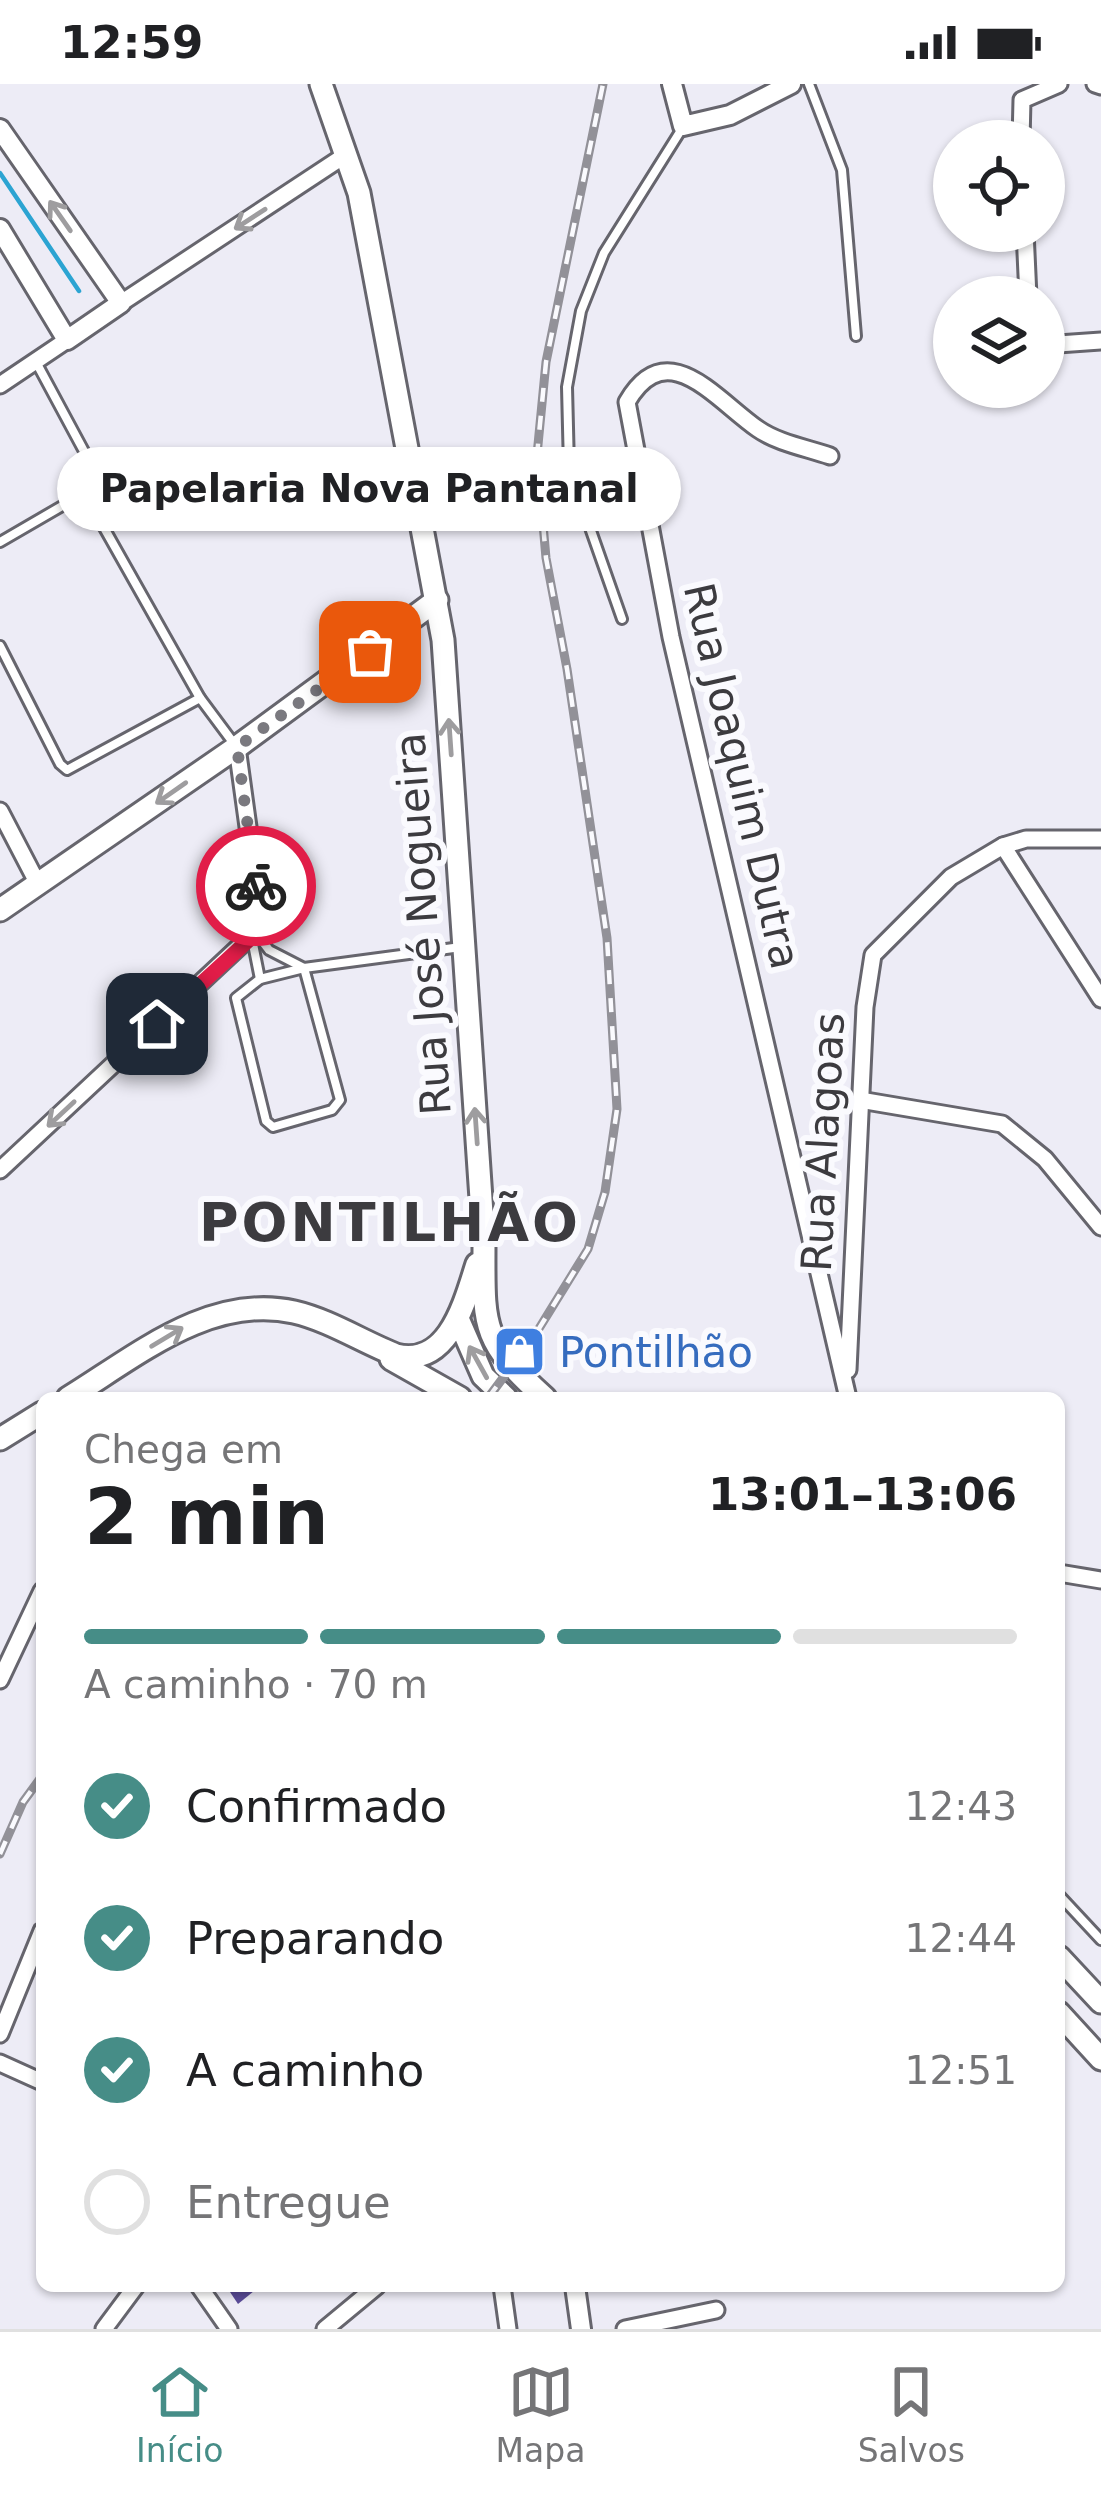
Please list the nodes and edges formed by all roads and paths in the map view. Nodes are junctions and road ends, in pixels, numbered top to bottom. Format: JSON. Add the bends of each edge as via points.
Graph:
{"nodes":[{"id":1,"x":321,"y":84,"type":"edge"},
{"id":2,"x":672,"y":84,"type":"edge"},
{"id":3,"x":791,"y":84,"type":"edge"},
{"id":4,"x":1059,"y":84,"type":"edge"},
{"id":5,"x":810,"y":86,"type":"edge"},
{"id":6,"x":1020,"y":120,"type":"edge"},
{"id":7,"x":683,"y":126,"type":"junction"},
{"id":8,"x":0,"y":128,"type":"edge"},
{"id":9,"x":347,"y":154,"type":"junction"},
{"id":10,"x":0,"y":229,"type":"edge"},
{"id":11,"x":115,"y":308,"type":"junction"},
{"id":12,"x":856,"y":337,"type":"dead end"},
{"id":13,"x":67,"y":340,"type":"junction"},
{"id":14,"x":1101,"y":341,"type":"edge"},
{"id":15,"x":1065,"y":344,"type":"edge"},
{"id":16,"x":36,"y":361,"type":"junction"},
{"id":17,"x":0,"y":385,"type":"edge"},
{"id":18,"x":830,"y":456,"type":"dead end"},
{"id":19,"x":75,"y":501,"type":"junction"},
{"id":20,"x":0,"y":542,"type":"edge"},
{"id":21,"x":437,"y":600,"type":"junction"},
{"id":22,"x":622,"y":619,"type":"dead end"},
{"id":23,"x":403,"y":628,"type":"junction"},
{"id":24,"x":443,"y":640,"type":"junction"},
{"id":25,"x":0,"y":646,"type":"edge"},
{"id":26,"x":200,"y":698,"type":"junction"},
{"id":27,"x":237,"y":747,"type":"junction"},
{"id":28,"x":0,"y":811,"type":"edge"},
{"id":29,"x":1101,"y":839,"type":"edge"},
{"id":30,"x":1003,"y":846,"type":"junction"},
{"id":31,"x":38,"y":884,"type":"junction"},
{"id":32,"x":0,"y":910,"type":"edge"},
{"id":33,"x":253,"y":934,"type":"junction"},
{"id":34,"x":464,"y":946,"type":"junction"},
{"id":35,"x":304,"y":968,"type":"junction"},
{"id":36,"x":260,"y":979,"type":"junction"},
{"id":37,"x":1101,"y":999,"type":"edge"},
{"id":38,"x":860,"y":1100,"type":"junction"},
{"id":39,"x":0,"y":1170,"type":"edge"},
{"id":40,"x":1101,"y":1227,"type":"edge"},
{"id":41,"x":484,"y":1243,"type":"junction"},
{"id":42,"x":459,"y":1321,"type":"junction"},
{"id":43,"x":354,"y":1337,"type":"junction"},
{"id":44,"x":78,"y":1392,"type":"edge"},
{"id":45,"x":450,"y":1392,"type":"edge"},
{"id":46,"x":500,"y":1392,"type":"edge"},
{"id":47,"x":538,"y":1392,"type":"edge"},
{"id":48,"x":848,"y":1392,"type":"edge"},
{"id":49,"x":848,"y":1392,"type":"edge"},
{"id":50,"x":36,"y":1418,"type":"edge"},
{"id":51,"x":0,"y":1439,"type":"edge"},
{"id":52,"x":1065,"y":1574,"type":"edge"},
{"id":53,"x":1101,"y":1580,"type":"edge"},
{"id":54,"x":36,"y":1604,"type":"edge"},
{"id":55,"x":0,"y":1679,"type":"edge"},
{"id":56,"x":1065,"y":1901,"type":"edge"},
{"id":57,"x":1101,"y":1940,"type":"edge"},
{"id":58,"x":36,"y":1946,"type":"edge"},
{"id":59,"x":1065,"y":1962,"type":"edge"},
{"id":60,"x":1097,"y":1991,"type":"edge"},
{"id":61,"x":1065,"y":2020,"type":"edge"},
{"id":62,"x":0,"y":2034,"type":"edge"},
{"id":63,"x":1101,"y":2059,"type":"edge"},
{"id":64,"x":0,"y":2063,"type":"edge"},
{"id":65,"x":36,"y":2079,"type":"edge"},
{"id":66,"x":132,"y":2292,"type":"edge"},
{"id":67,"x":204,"y":2292,"type":"edge"},
{"id":68,"x":370,"y":2292,"type":"edge"},
{"id":69,"x":502,"y":2292,"type":"edge"},
{"id":70,"x":576,"y":2292,"type":"edge"},
{"id":71,"x":716,"y":2310,"type":"dead end"},
{"id":72,"x":503,"y":2326,"type":"edge"},
{"id":73,"x":104,"y":2329,"type":"edge"},
{"id":74,"x":229,"y":2329,"type":"edge"},
{"id":75,"x":325,"y":2329,"type":"edge"},
{"id":76,"x":581,"y":2329,"type":"edge"},
{"id":77,"x":625,"y":2329,"type":"edge"}],
"edges":[{"from":1,"to":9,"type":"main road","name":"Rua José Nogueira"},
{"from":2,"to":7,"type":"street"},
{"from":3,"to":7,"type":"street","via":[[730,116]]},
{"from":4,"to":6,"type":"street","via":[[1028,95]]},
{"from":5,"to":12,"type":"lane","via":[[842,170]]},
{"from":7,"to":22,"type":"lane","via":[[604,253],[581,311],[567,387],[569,468]]},
{"from":11,"to":8,"type":"street","one_way":true},
{"from":9,"to":11,"type":"street","one_way":true},
{"from":9,"to":21,"type":"main road","name":"Rua José Nogueira"},
{"from":10,"to":13,"type":"street"},
{"from":11,"to":13,"type":"street"},
{"from":13,"to":16,"type":"street"},
{"from":14,"to":15,"type":"street"},
{"from":16,"to":17,"type":"street"},
{"from":16,"to":19,"type":"lane","via":[[93,468],[91,487]]},
{"from":18,"to":48,"type":"street","name":"Rua Joaquim Dutra","via":[[763,433],[685,374],[659,371],[639,382],[627,402],[671,638]]},
{"from":19,"to":20,"type":"lane"},
{"from":19,"to":26,"type":"lane","via":[[94,509]]},
{"from":21,"to":23,"type":"main road"},
{"from":21,"to":24,"type":"main road","name":"Rua José Nogueira"},
{"from":23,"to":24,"type":"main road"},
{"from":23,"to":27,"type":"main road"},
{"from":34,"to":24,"type":"main road","name":"Rua José Nogueira","one_way":true},
{"from":25,"to":26,"type":"lane","via":[[67,770]]},
{"from":26,"to":27,"type":"lane"},
{"from":27,"to":31,"type":"main road","one_way":true},
{"from":27,"to":33,"type":"street","via":[[260,914]]},
{"from":28,"to":31,"type":"street"},
{"from":29,"to":30,"type":"street","name":"Rua Alagoas","via":[[1044,836]]},
{"from":30,"to":37,"type":"street"},
{"from":30,"to":38,"type":"street","name":"Rua Alagoas","via":[[935,890],[874,955]]},
{"from":31,"to":32,"type":"main road"},
{"from":33,"to":35,"type":"lane"},
{"from":33,"to":36,"type":"lane"},
{"from":33,"to":39,"type":"street","one_way":true},
{"from":34,"to":35,"type":"lane"},
{"from":41,"to":34,"type":"main road","name":"Rua José Nogueira","one_way":true},
{"from":35,"to":36,"type":"lane"},
{"from":35,"to":36,"type":"lane","via":[[340,1100],[332,1110],[273,1127],[235,1005]]},
{"from":38,"to":40,"type":"street","via":[[1002,1124],[1045,1159]]},
{"from":38,"to":49,"type":"street","name":"Rua Alagoas"},
{"from":41,"to":42,"type":"main road"},
{"from":41,"to":47,"type":"main road","name":"Rua José Nogueira","via":[[488,1334]]},
{"from":42,"to":43,"type":"main road","via":[[432,1350],[409,1358]]},
{"from":46,"to":42,"type":"main road","one_way":true,"via":[[483,1376]]},
{"from":44,"to":43,"type":"main road","one_way":true,"via":[[188,1324],[244,1310],[295,1312]]},
{"from":43,"to":45,"type":"main road"},
{"from":50,"to":51,"type":"main road"},
{"from":52,"to":53,"type":"street"},
{"from":54,"to":55,"type":"street"},
{"from":56,"to":57,"type":"lane"},
{"from":58,"to":62,"type":"street"},
{"from":59,"to":60,"type":"main road"},
{"from":61,"to":63,"type":"main road"},
{"from":64,"to":65,"type":"street"},
{"from":66,"to":73,"type":"street"},
{"from":67,"to":74,"type":"street"},
{"from":68,"to":75,"type":"street"},
{"from":69,"to":72,"type":"street"},
{"from":70,"to":76,"type":"street"},
{"from":71,"to":77,"type":"street"}]}
